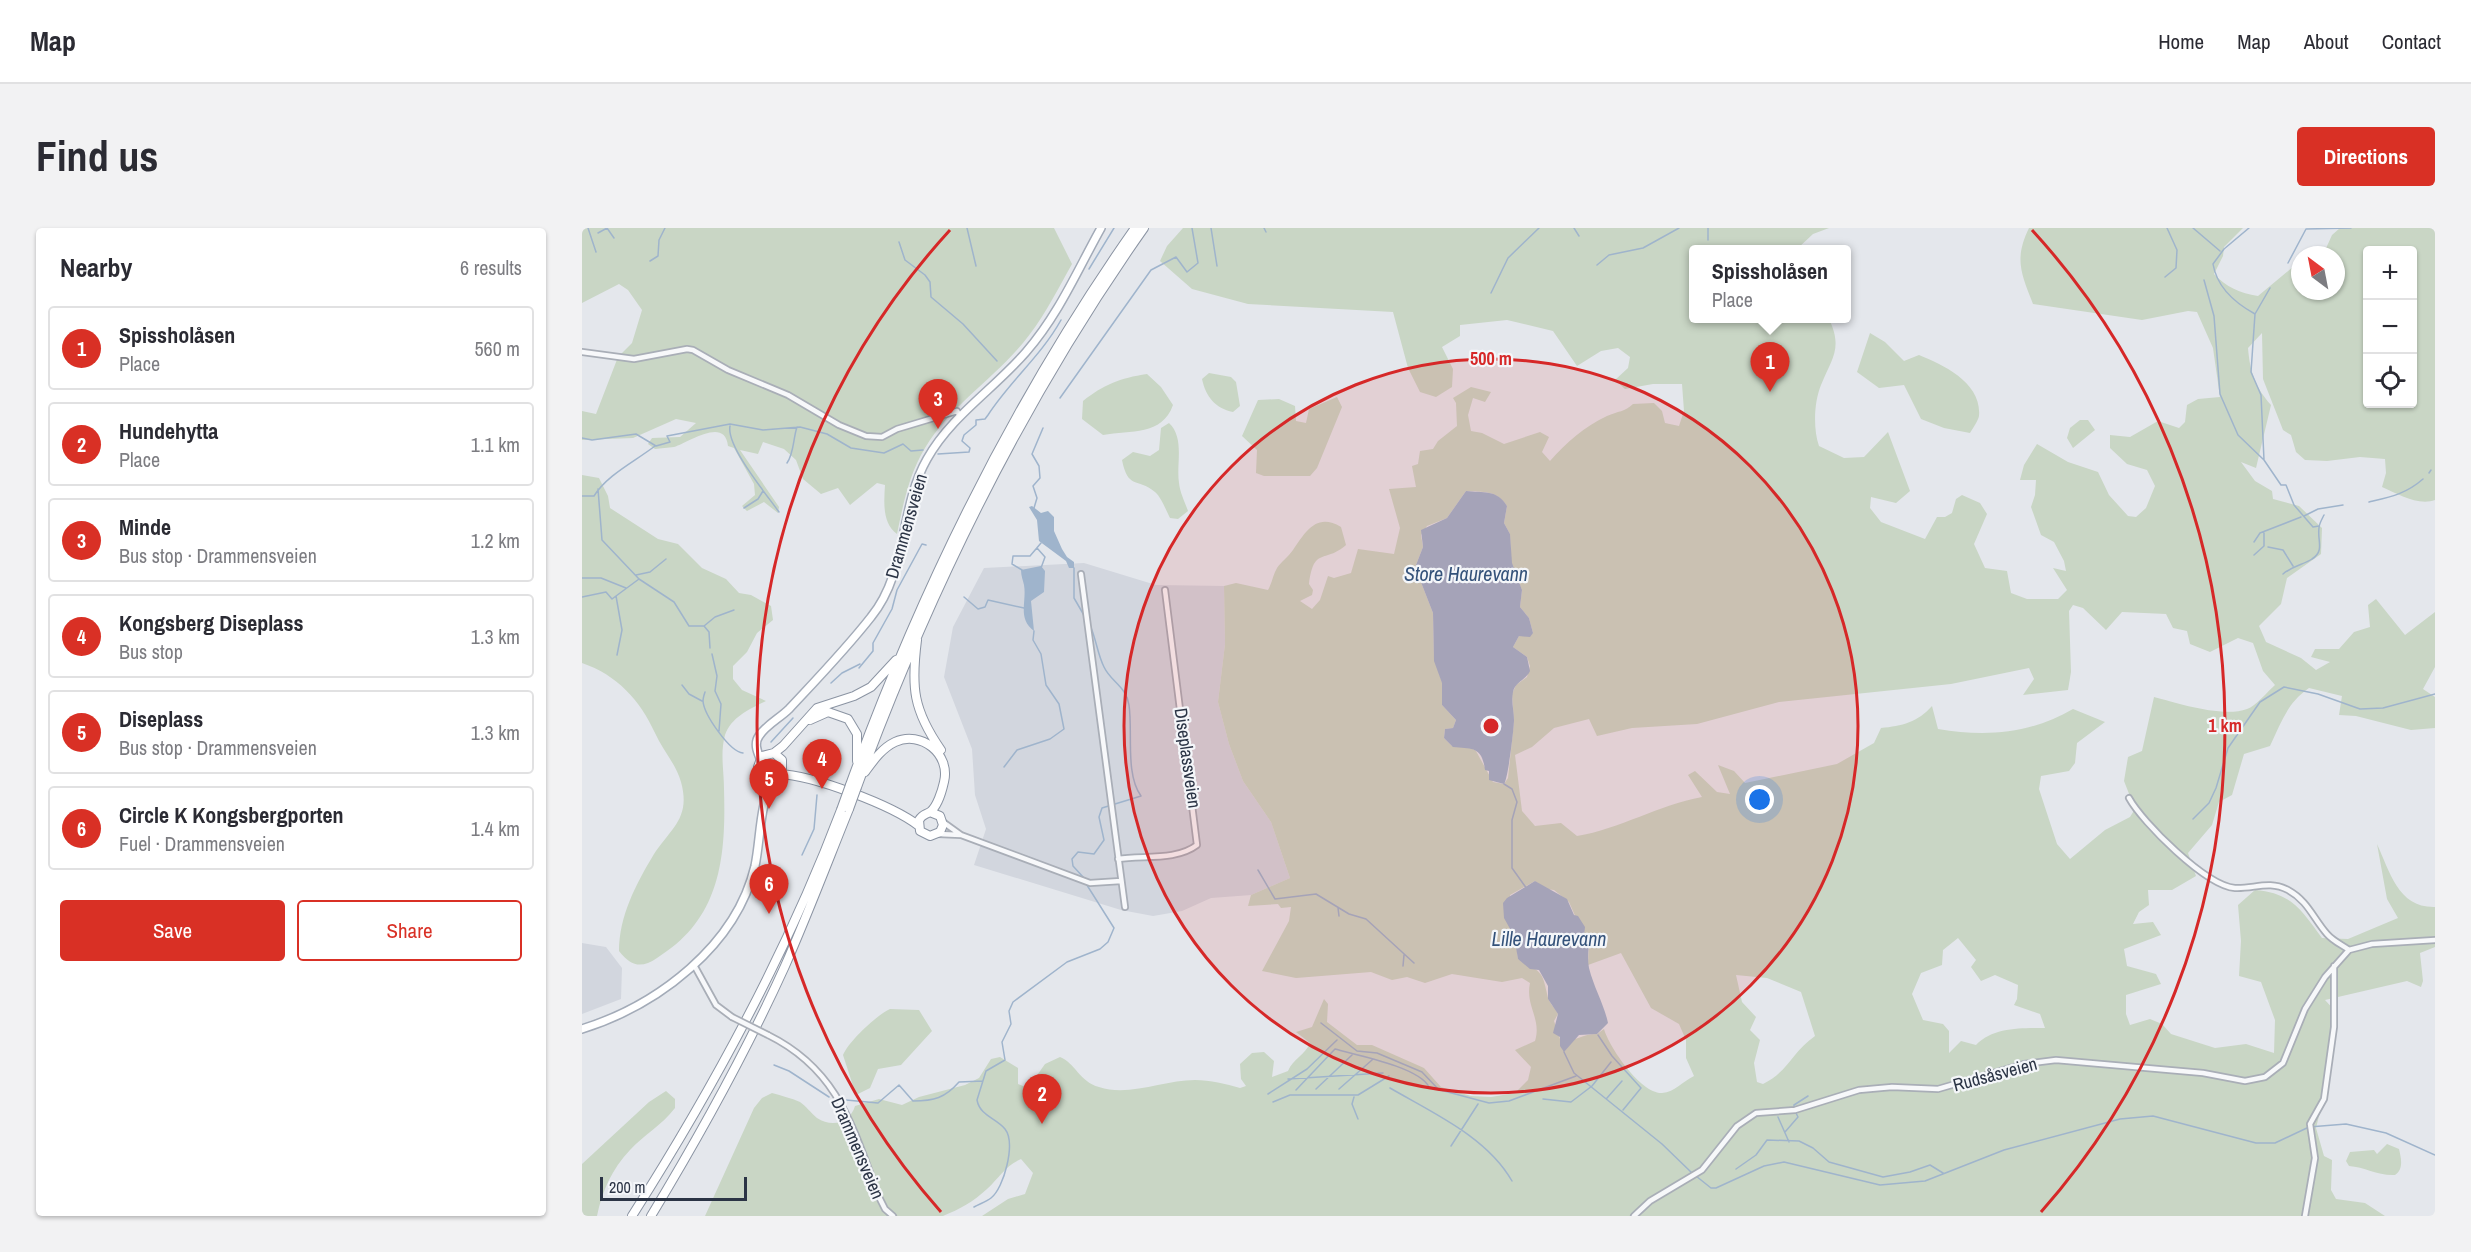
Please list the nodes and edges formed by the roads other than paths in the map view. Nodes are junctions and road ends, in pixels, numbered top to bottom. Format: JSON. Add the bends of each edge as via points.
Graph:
{"nodes":[{"id":1,"x":1101,"y":228,"type":"edge"},
{"id":2,"x":1135,"y":228,"type":"edge"},
{"id":3,"x":1144,"y":228,"type":"edge"},
{"id":4,"x":582,"y":352,"type":"edge"},
{"id":5,"x":958,"y":414,"type":"junction"},
{"id":6,"x":1081,"y":574,"type":"dead end"},
{"id":7,"x":1165,"y":590,"type":"dead end"},
{"id":8,"x":919,"y":629,"type":"junction"},
{"id":9,"x":900,"y":654,"type":"junction"},
{"id":10,"x":767,"y":755,"type":"junction"},
{"id":11,"x":782,"y":762,"type":"junction"},
{"id":12,"x":856,"y":768,"type":"junction"},
{"id":13,"x":763,"y":775,"type":"junction"},
{"id":14,"x":777,"y":775,"type":"junction"},
{"id":15,"x":799,"y":776,"type":"junction"},
{"id":16,"x":861,"y":778,"type":"junction"},
{"id":17,"x":854,"y":786,"type":"junction"},
{"id":18,"x":766,"y":795,"type":"junction"},
{"id":19,"x":2128,"y":798,"type":"dead end"},
{"id":20,"x":844,"y":811,"type":"junction"},
{"id":21,"x":902,"y":813,"type":"junction"},
{"id":22,"x":926,"y":813,"type":"junction"},
{"id":23,"x":942,"y":819,"type":"junction"},
{"id":24,"x":919,"y":826,"type":"junction"},
{"id":25,"x":938,"y":834,"type":"junction"},
{"id":26,"x":962,"y":836,"type":"junction"},
{"id":27,"x":1118,"y":859,"type":"junction"},
{"id":28,"x":1121,"y":881,"type":"junction"},
{"id":29,"x":1125,"y":907,"type":"dead end"},
{"id":30,"x":2435,"y":940,"type":"edge"},
{"id":31,"x":2349,"y":951,"type":"junction"},
{"id":32,"x":694,"y":964,"type":"junction"},
{"id":33,"x":2334,"y":966,"type":"junction"},
{"id":34,"x":582,"y":1029,"type":"edge"},
{"id":35,"x":632,"y":1216,"type":"edge"},
{"id":36,"x":651,"y":1216,"type":"edge"},
{"id":37,"x":893,"y":1216,"type":"edge"},
{"id":38,"x":1634,"y":1216,"type":"edge"},
{"id":39,"x":2305,"y":1216,"type":"edge"}],
"edges":[{"from":1,"to":5,"type":"main road","name":"Drammensveien","via":[[1068,293],[1018,361]]},
{"from":2,"to":9,"type":"highway","via":[[1008,431],[955,533]]},
{"from":3,"to":8,"type":"highway","via":[[1082,321],[1015,434],[954,551]]},
{"from":4,"to":5,"type":"street","via":[[634,359],[687,349],[812,407],[856,433],[874,438]]},
{"from":5,"to":10,"type":"main road","name":"Drammensveien","via":[[922,470],[896,565],[881,602],[863,628],[764,730],[760,743]]},
{"from":6,"to":27,"type":"street"},
{"from":7,"to":27,"type":"street","name":"Diseplassveien","via":[[1197,845],[1176,853]]},
{"from":8,"to":16,"type":"highway"},
{"from":8,"to":23,"type":"highway","via":[[913,675],[915,700],[949,773]]},
{"from":9,"to":10,"type":"highway","via":[[871,687],[817,708]]},
{"from":9,"to":12,"type":"highway"},
{"from":10,"to":11,"type":"highway"},
{"from":10,"to":13,"type":"highway","via":[[758,767]]},
{"from":11,"to":12,"type":"highway","via":[[789,745],[807,722],[830,712],[843,716],[854,726]]},
{"from":11,"to":14,"type":"highway"},
{"from":11,"to":15,"type":"highway"},
{"from":12,"to":17,"type":"highway"},
{"from":13,"to":14,"type":"highway"},
{"from":13,"to":18,"type":"main road"},
{"from":14,"to":15,"type":"highway"},
{"from":14,"to":18,"type":"main road"},
{"from":15,"to":21,"type":"highway"},
{"from":16,"to":17,"type":"highway"},
{"from":16,"to":22,"type":"highway","via":[[895,742],[925,742],[938,753],[945,772],[943,787]]},
{"from":17,"to":20,"type":"highway","bridge":true},
{"from":18,"to":32,"type":"main road","via":[[755,865],[744,898],[724,932]]},
{"from":19,"to":31,"type":"street","via":[[2158,836],[2209,876],[2232,888],[2262,884],[2286,889],[2305,902],[2327,934]]},
{"from":20,"to":35,"type":"highway","via":[[744,1026]]},
{"from":20,"to":36,"type":"highway","via":[[801,930],[750,1039]]},
{"from":21,"to":22,"type":"highway"},
{"from":21,"to":24,"type":"highway"},
{"from":22,"to":23,"type":"highway"},
{"from":22,"to":24,"type":"highway"},
{"from":23,"to":25,"type":"highway"},
{"from":23,"to":26,"type":"street"},
{"from":24,"to":25,"type":"highway","via":[[925,835]]},
{"from":25,"to":26,"type":"street"},
{"from":26,"to":28,"type":"street","via":[[1090,883]]},
{"from":27,"to":28,"type":"street"},
{"from":28,"to":29,"type":"street"},
{"from":30,"to":31,"type":"street","via":[[2372,944]]},
{"from":31,"to":33,"type":"street","name":"Rudsåsveien"},
{"from":32,"to":34,"type":"main road","via":[[633,1007]]},
{"from":32,"to":37,"type":"street","name":"Drammensveien","bridge":true,"via":[[716,1005],[802,1055],[831,1085],[848,1115],[879,1197]]},
{"from":33,"to":38,"type":"street","name":"Rudsåsveien","via":[[2305,1009],[2286,1058],[2265,1077],[2245,1081],[2203,1073],[2056,1060],[2024,1064],[1938,1089],[1859,1090],[1795,1110],[1756,1113],[1737,1126],[1702,1170],[1650,1201]]},
{"from":33,"to":39,"type":"street","via":[[2334,1028],[2324,1099],[2310,1124],[2315,1158]]}]}
